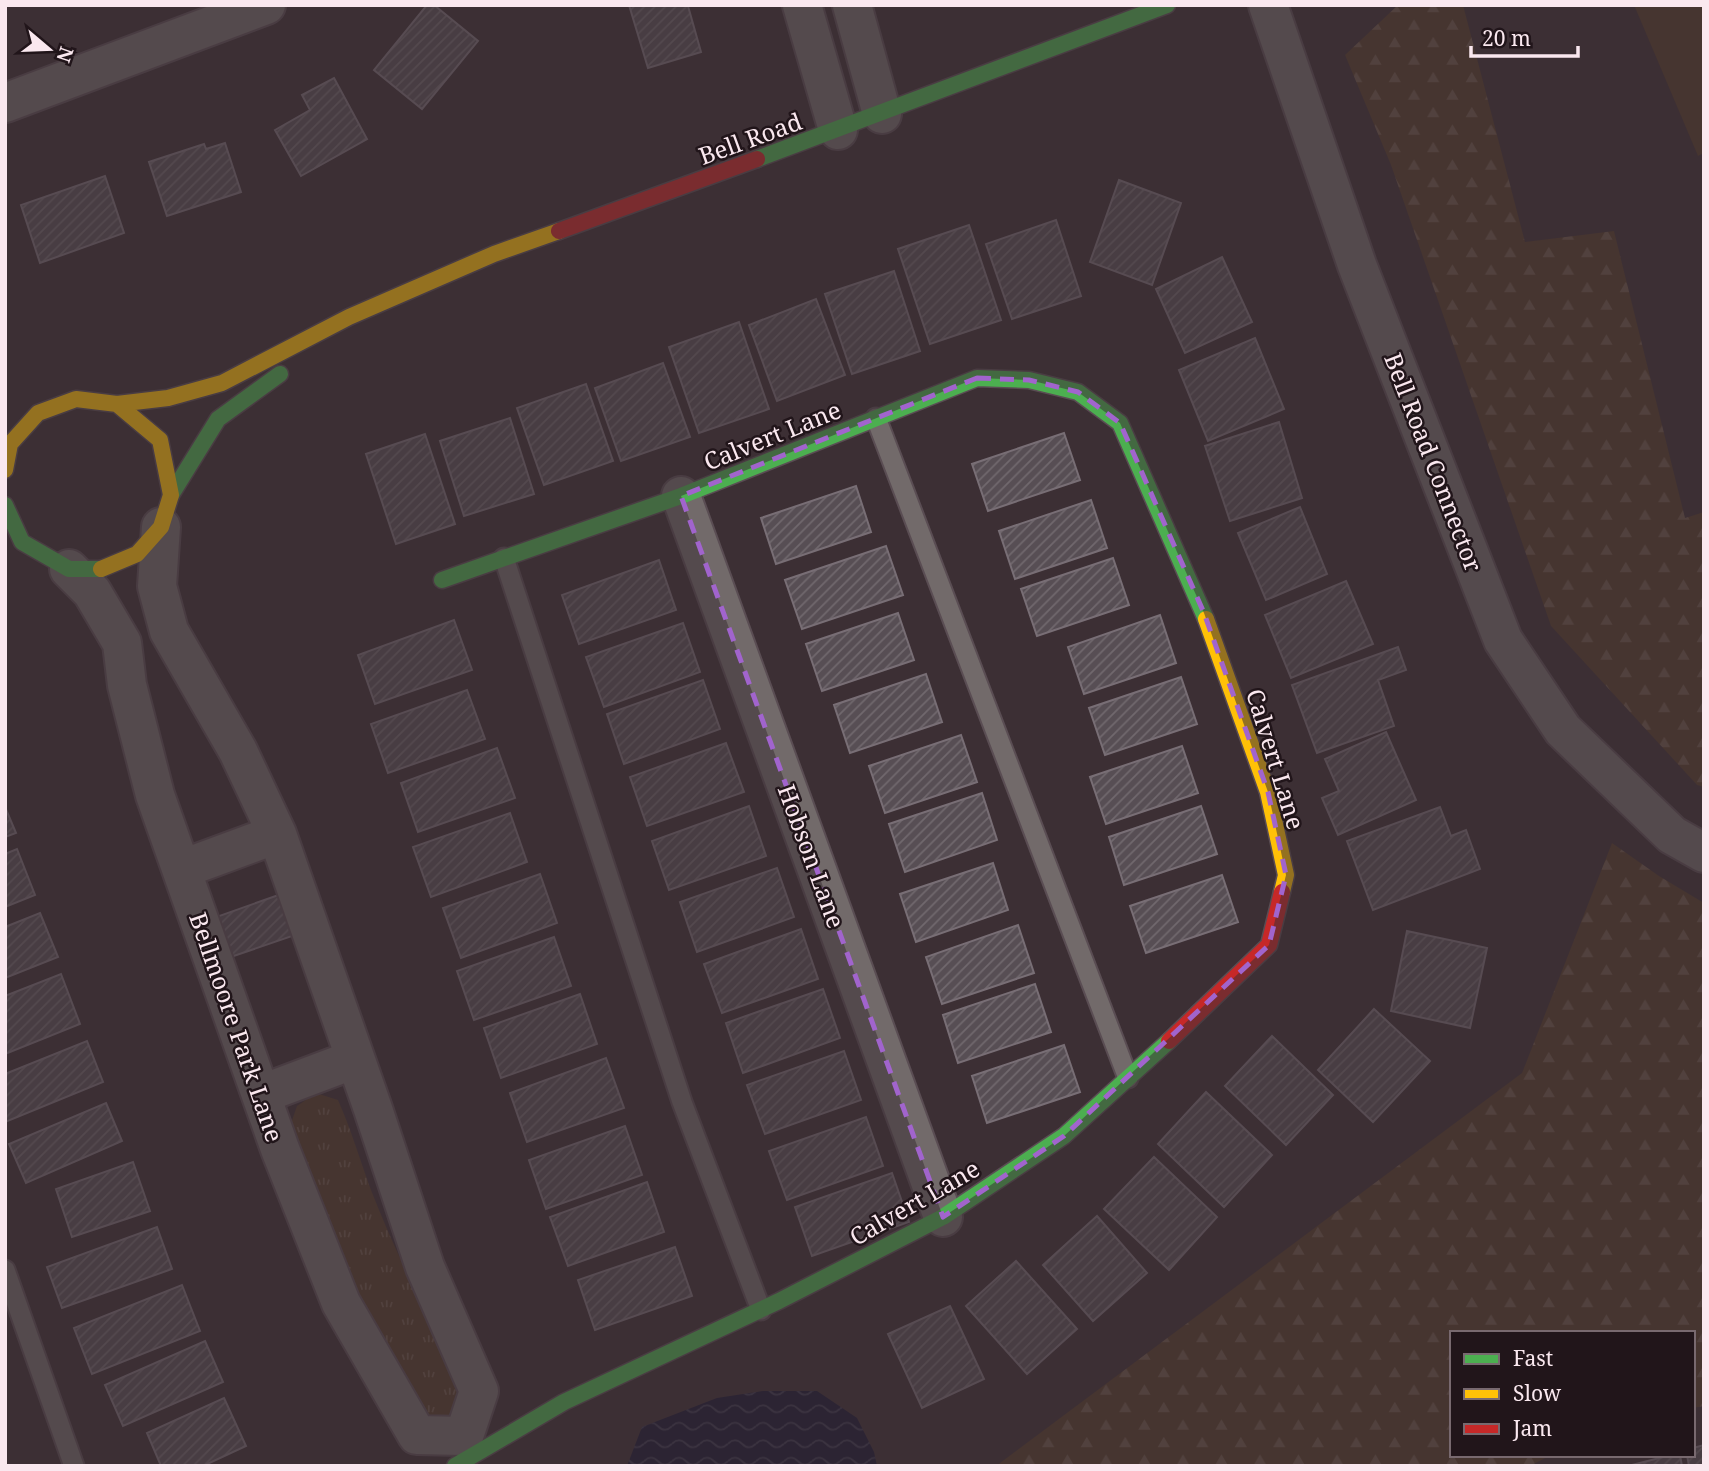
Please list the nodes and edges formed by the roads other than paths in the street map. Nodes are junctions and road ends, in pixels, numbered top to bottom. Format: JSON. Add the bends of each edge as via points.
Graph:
{"nodes":[{"id":1,"x":266,"y":5,"type":"edge"},
{"id":2,"x":802,"y":5,"type":"edge"},
{"id":3,"x":852,"y":5,"type":"edge"},
{"id":4,"x":1167,"y":5,"type":"edge"},
{"id":5,"x":1268,"y":5,"type":"edge"},
{"id":6,"x":5,"y":103,"type":"edge"},
{"id":7,"x":882,"y":114,"type":"junction"},
{"id":8,"x":838,"y":130,"type":"junction"},
{"id":9,"x":349,"y":317,"type":"junction"},
{"id":10,"x":117,"y":404,"type":"junction"},
{"id":11,"x":876,"y":418,"type":"junction"},
{"id":12,"x":8,"y":445,"type":"edge"},
{"id":13,"x":5,"y":470,"type":"edge"},
{"id":14,"x":681,"y":496,"type":"junction"},
{"id":15,"x":5,"y":505,"type":"edge"},
{"id":16,"x":166,"y":511,"type":"junction"},
{"id":17,"x":5,"y":537,"type":"edge"},
{"id":18,"x":22,"y":542,"type":"junction"},
{"id":19,"x":504,"y":558,"type":"junction"},
{"id":20,"x":69,"y":569,"type":"junction"},
{"id":21,"x":442,"y":580,"type":"dead end"},
{"id":22,"x":277,"y":834,"type":"junction"},
{"id":23,"x":1704,"y":853,"type":"edge"},
{"id":24,"x":182,"y":869,"type":"junction"},
{"id":25,"x":355,"y":1059,"type":"junction"},
{"id":26,"x":1128,"y":1078,"type":"junction"},
{"id":27,"x":262,"y":1094,"type":"junction"},
{"id":28,"x":943,"y":1217,"type":"junction"},
{"id":29,"x":5,"y":1270,"type":"edge"},
{"id":30,"x":761,"y":1310,"type":"junction"},
{"id":31,"x":469,"y":1455,"type":"edge"},
{"id":32,"x":74,"y":1466,"type":"edge"}],
"edges":[{"from":1,"to":6,"type":"street"},
{"from":2,"to":8,"type":"street"},
{"from":3,"to":7,"type":"street"},
{"from":4,"to":7,"type":"street","name":"Bell Road"},
{"from":5,"to":23,"type":"street","name":"Bell Road Connector","via":[[1357,265],[1503,640],[1563,730],[1672,835]]},
{"from":7,"to":8,"type":"street","name":"Bell Road"},
{"from":8,"to":9,"type":"street","name":"Bell Road","via":[[494,254]]},
{"from":9,"to":10,"type":"street","name":"Bell Road","via":[[222,383],[168,398]]},
{"from":9,"to":16,"type":"street","name":"Bell Road","via":[[219,419]]},
{"from":10,"to":12,"type":"street","name":"Bell Road","via":[[76,399],[38,413]]},
{"from":10,"to":16,"type":"street","via":[[160,440]]},
{"from":11,"to":14,"type":"street","name":"Calvert Lane"},
{"from":11,"to":26,"type":"lane"},
{"from":11,"to":26,"type":"street","name":"Calvert Lane","via":[[977,378],[1029,380],[1078,392],[1120,423],[1204,613],[1268,792],[1286,875],[1269,945]]},
{"from":12,"to":13,"type":"street","name":"Bell Road"},
{"from":14,"to":19,"type":"street","name":"Calvert Lane"},
{"from":14,"to":28,"type":"street","name":"Hobson Lane"},
{"from":15,"to":18,"type":"street"},
{"from":16,"to":20,"type":"street","name":"Bell Road","via":[[137,554],[105,569]]},
{"from":16,"to":22,"type":"street","via":[[157,586],[169,631],[238,751]]},
{"from":17,"to":18,"type":"street","name":"Bell Road"},
{"from":18,"to":20,"type":"street","name":"Bell Road"},
{"from":19,"to":21,"type":"street","name":"Calvert Lane"},
{"from":19,"to":30,"type":"lane","via":[[682,1102]]},
{"from":20,"to":24,"type":"street","name":"Bellmoore Park Lane","via":[[92,592],[122,643],[127,685],[155,795]]},
{"from":22,"to":24,"type":"street"},
{"from":22,"to":25,"type":"street"},
{"from":24,"to":27,"type":"street","name":"Bellmoore Park Lane"},
{"from":25,"to":27,"type":"street"},
{"from":25,"to":31,"type":"street","via":[[425,1267],[479,1391]]},
{"from":26,"to":28,"type":"street","name":"Calvert Lane","via":[[1064,1136]]},
{"from":27,"to":31,"type":"street","name":"Bellmoore Park Lane","via":[[341,1303],[416,1435]]},
{"from":28,"to":30,"type":"street","name":"Calvert Lane"},
{"from":29,"to":32,"type":"lane"},
{"from":30,"to":31,"type":"street","name":"Calvert Lane","via":[[564,1402]]}]}
